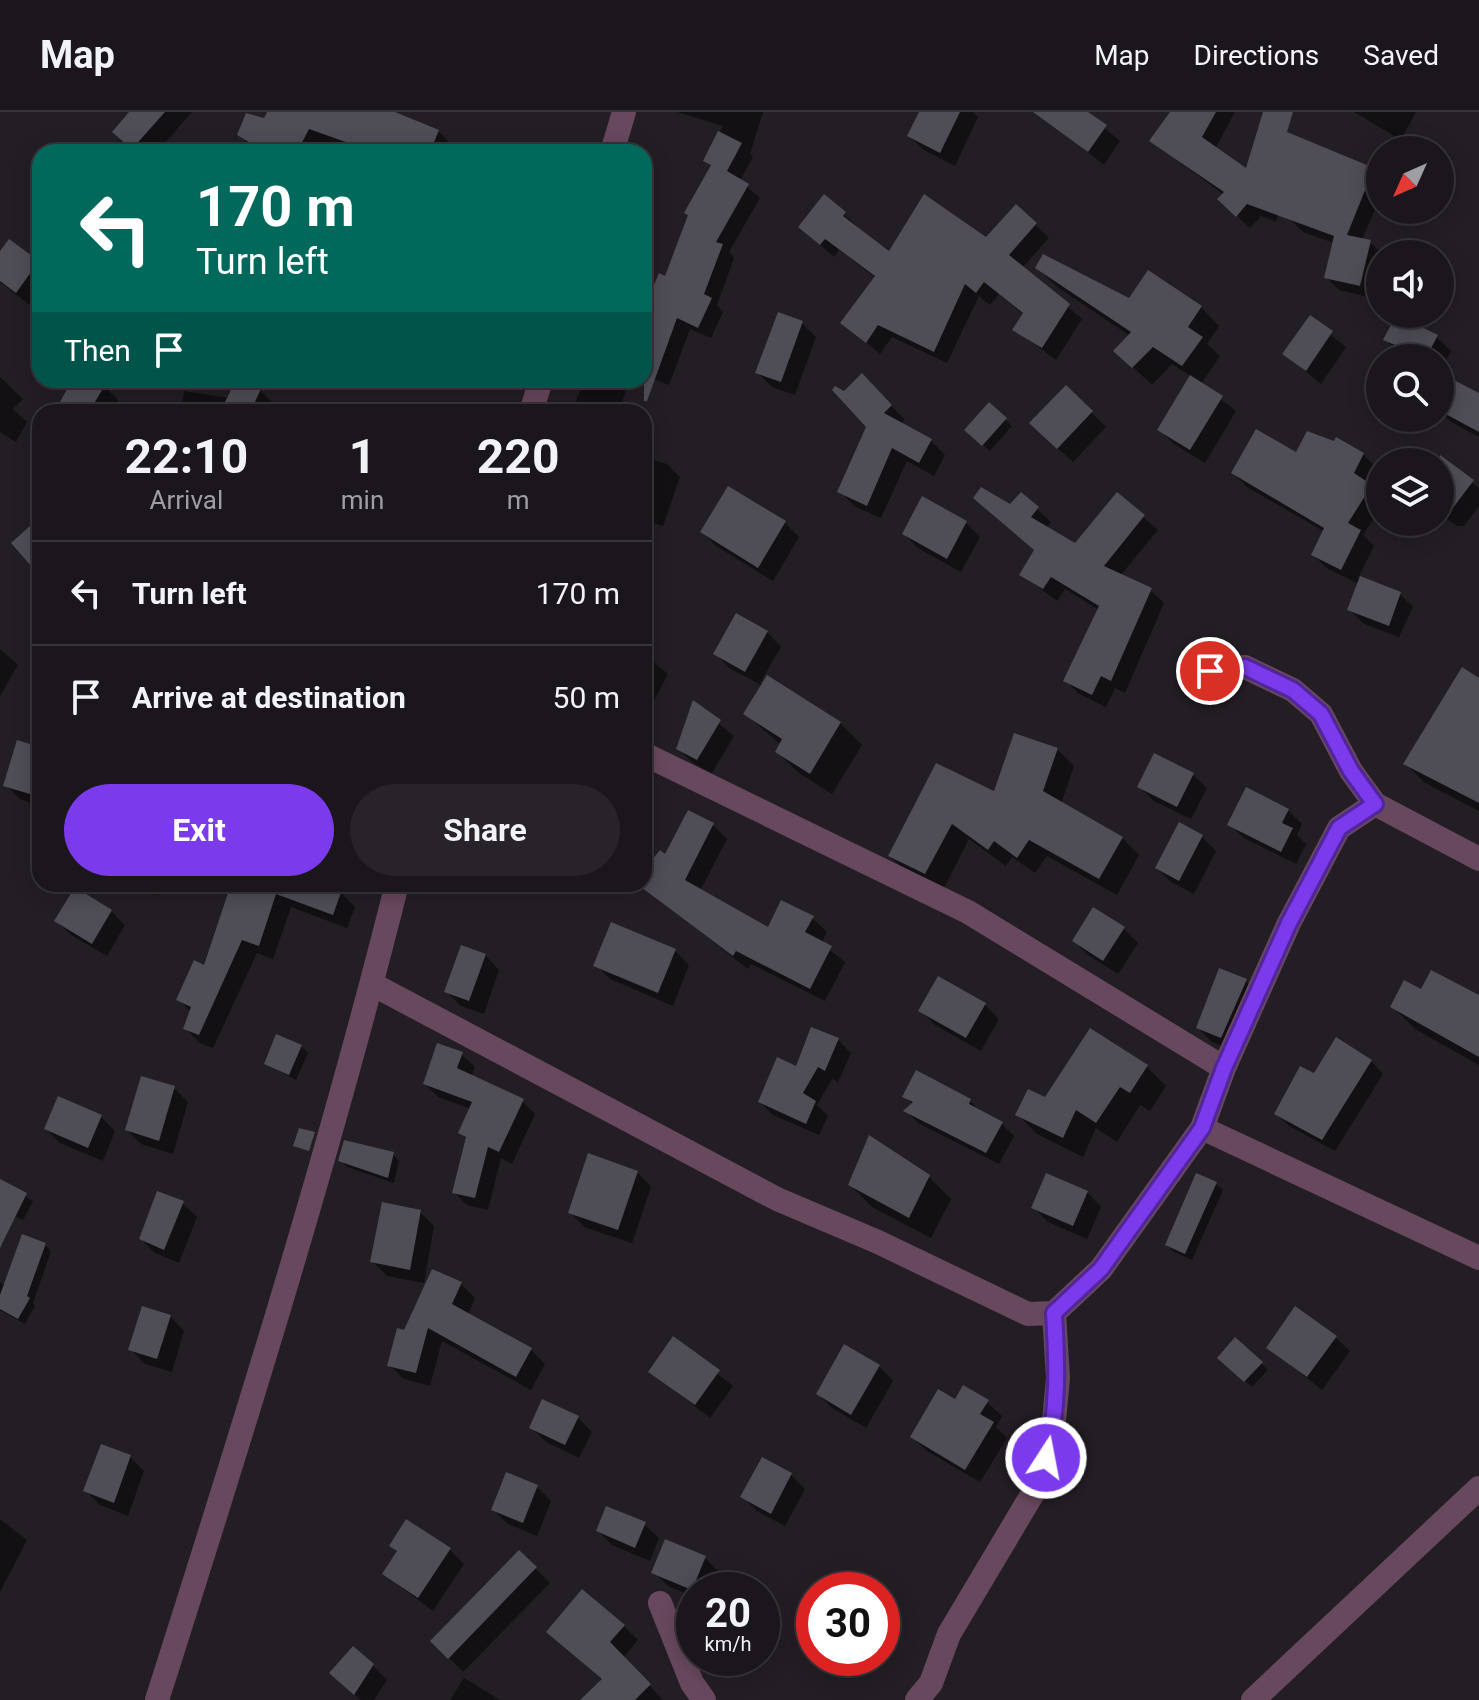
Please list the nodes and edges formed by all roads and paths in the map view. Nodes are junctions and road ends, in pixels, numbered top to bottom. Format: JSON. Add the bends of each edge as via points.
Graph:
{"nodes":[{"id":1,"x":624,"y":112,"type":"edge"},
{"id":2,"x":614,"y":144,"type":"edge"},
{"id":3,"x":1210,"y":671,"type":"dead end"},
{"id":4,"x":652,"y":758,"type":"edge"},
{"id":5,"x":1375,"y":804,"type":"junction"},
{"id":6,"x":1479,"y":859,"type":"edge"},
{"id":7,"x":395,"y":892,"type":"edge"},
{"id":8,"x":372,"y":984,"type":"junction"},
{"id":9,"x":1224,"y":1068,"type":"junction"},
{"id":10,"x":1202,"y":1128,"type":"junction"},
{"id":11,"x":1479,"y":1258,"type":"edge"},
{"id":12,"x":1054,"y":1313,"type":"junction"},
{"id":13,"x":1479,"y":1488,"type":"edge"},
{"id":14,"x":660,"y":1603,"type":"dead end"},
{"id":15,"x":157,"y":1700,"type":"edge"},
{"id":16,"x":704,"y":1700,"type":"edge"},
{"id":17,"x":917,"y":1700,"type":"edge"},
{"id":18,"x":1253,"y":1700,"type":"edge"}],
"edges":[{"from":1,"to":2,"type":"street"},
{"from":3,"to":5,"type":"street","via":[[1245,667],[1293,690],[1321,714]]},
{"from":4,"to":9,"type":"street","via":[[968,912]]},
{"from":5,"to":6,"type":"street"},
{"from":5,"to":9,"type":"street","via":[[1339,828],[1289,923]]},
{"from":7,"to":8,"type":"street"},
{"from":8,"to":12,"type":"street","via":[[777,1199],[1028,1314]]},
{"from":8,"to":15,"type":"street","via":[[237,1448]]},
{"from":9,"to":10,"type":"street"},
{"from":10,"to":11,"type":"street"},
{"from":10,"to":12,"type":"street","via":[[1101,1269]]},
{"from":12,"to":17,"type":"street","via":[[1058,1378],[1053,1432],[1039,1483],[949,1634],[931,1683]]},
{"from":13,"to":18,"type":"street"},
{"from":14,"to":16,"type":"street"}]}
